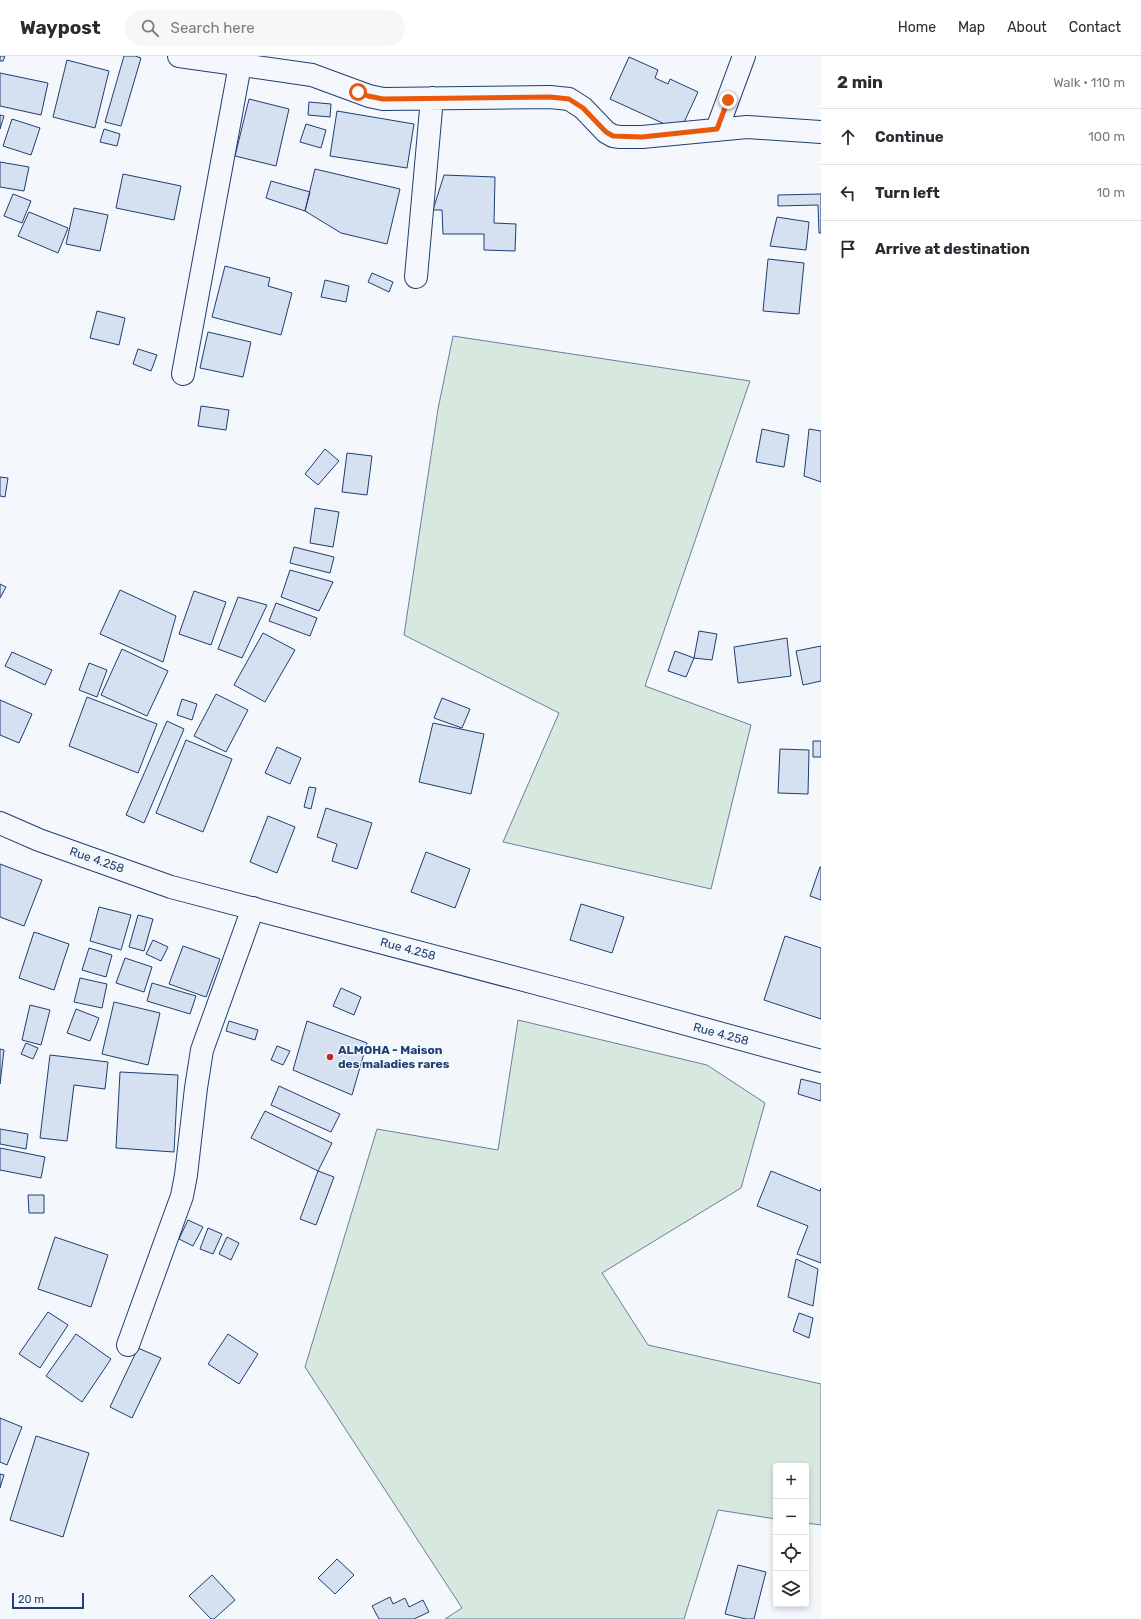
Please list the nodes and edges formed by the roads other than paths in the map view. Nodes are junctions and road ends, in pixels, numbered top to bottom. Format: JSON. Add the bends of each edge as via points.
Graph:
{"nodes":[{"id":1,"x":179,"y":56,"type":"edge"},
{"id":2,"x":744,"y":56,"type":"edge"},
{"id":3,"x":240,"y":65,"type":"junction"},
{"id":4,"x":432,"y":98,"type":"junction"},
{"id":5,"x":717,"y":129,"type":"junction"},
{"id":6,"x":821,"y":132,"type":"edge"},
{"id":7,"x":416,"y":277,"type":"dead end"},
{"id":8,"x":183,"y":374,"type":"dead end"},
{"id":9,"x":0,"y":823,"type":"edge"},
{"id":10,"x":253,"y":908,"type":"junction"},
{"id":11,"x":821,"y":1061,"type":"edge"},
{"id":12,"x":128,"y":1345,"type":"dead end"}],
"edges":[{"from":1,"to":3,"type":"main road"},
{"from":2,"to":5,"type":"main road"},
{"from":3,"to":4,"type":"main road","via":[[312,75],[383,99]]},
{"from":3,"to":8,"type":"main road"},
{"from":4,"to":5,"type":"main road","via":[[569,99],[583,108],[606,132],[620,138]]},
{"from":4,"to":7,"type":"main road"},
{"from":5,"to":6,"type":"main road","via":[[747,127]]},
{"from":9,"to":10,"type":"main road","name":"Rue 4.258","via":[[39,840],[171,887]]},
{"from":10,"to":11,"type":"main road","name":"Rue 4.258"},
{"from":10,"to":12,"type":"main road","via":[[202,1050],[182,1196]]}]}
